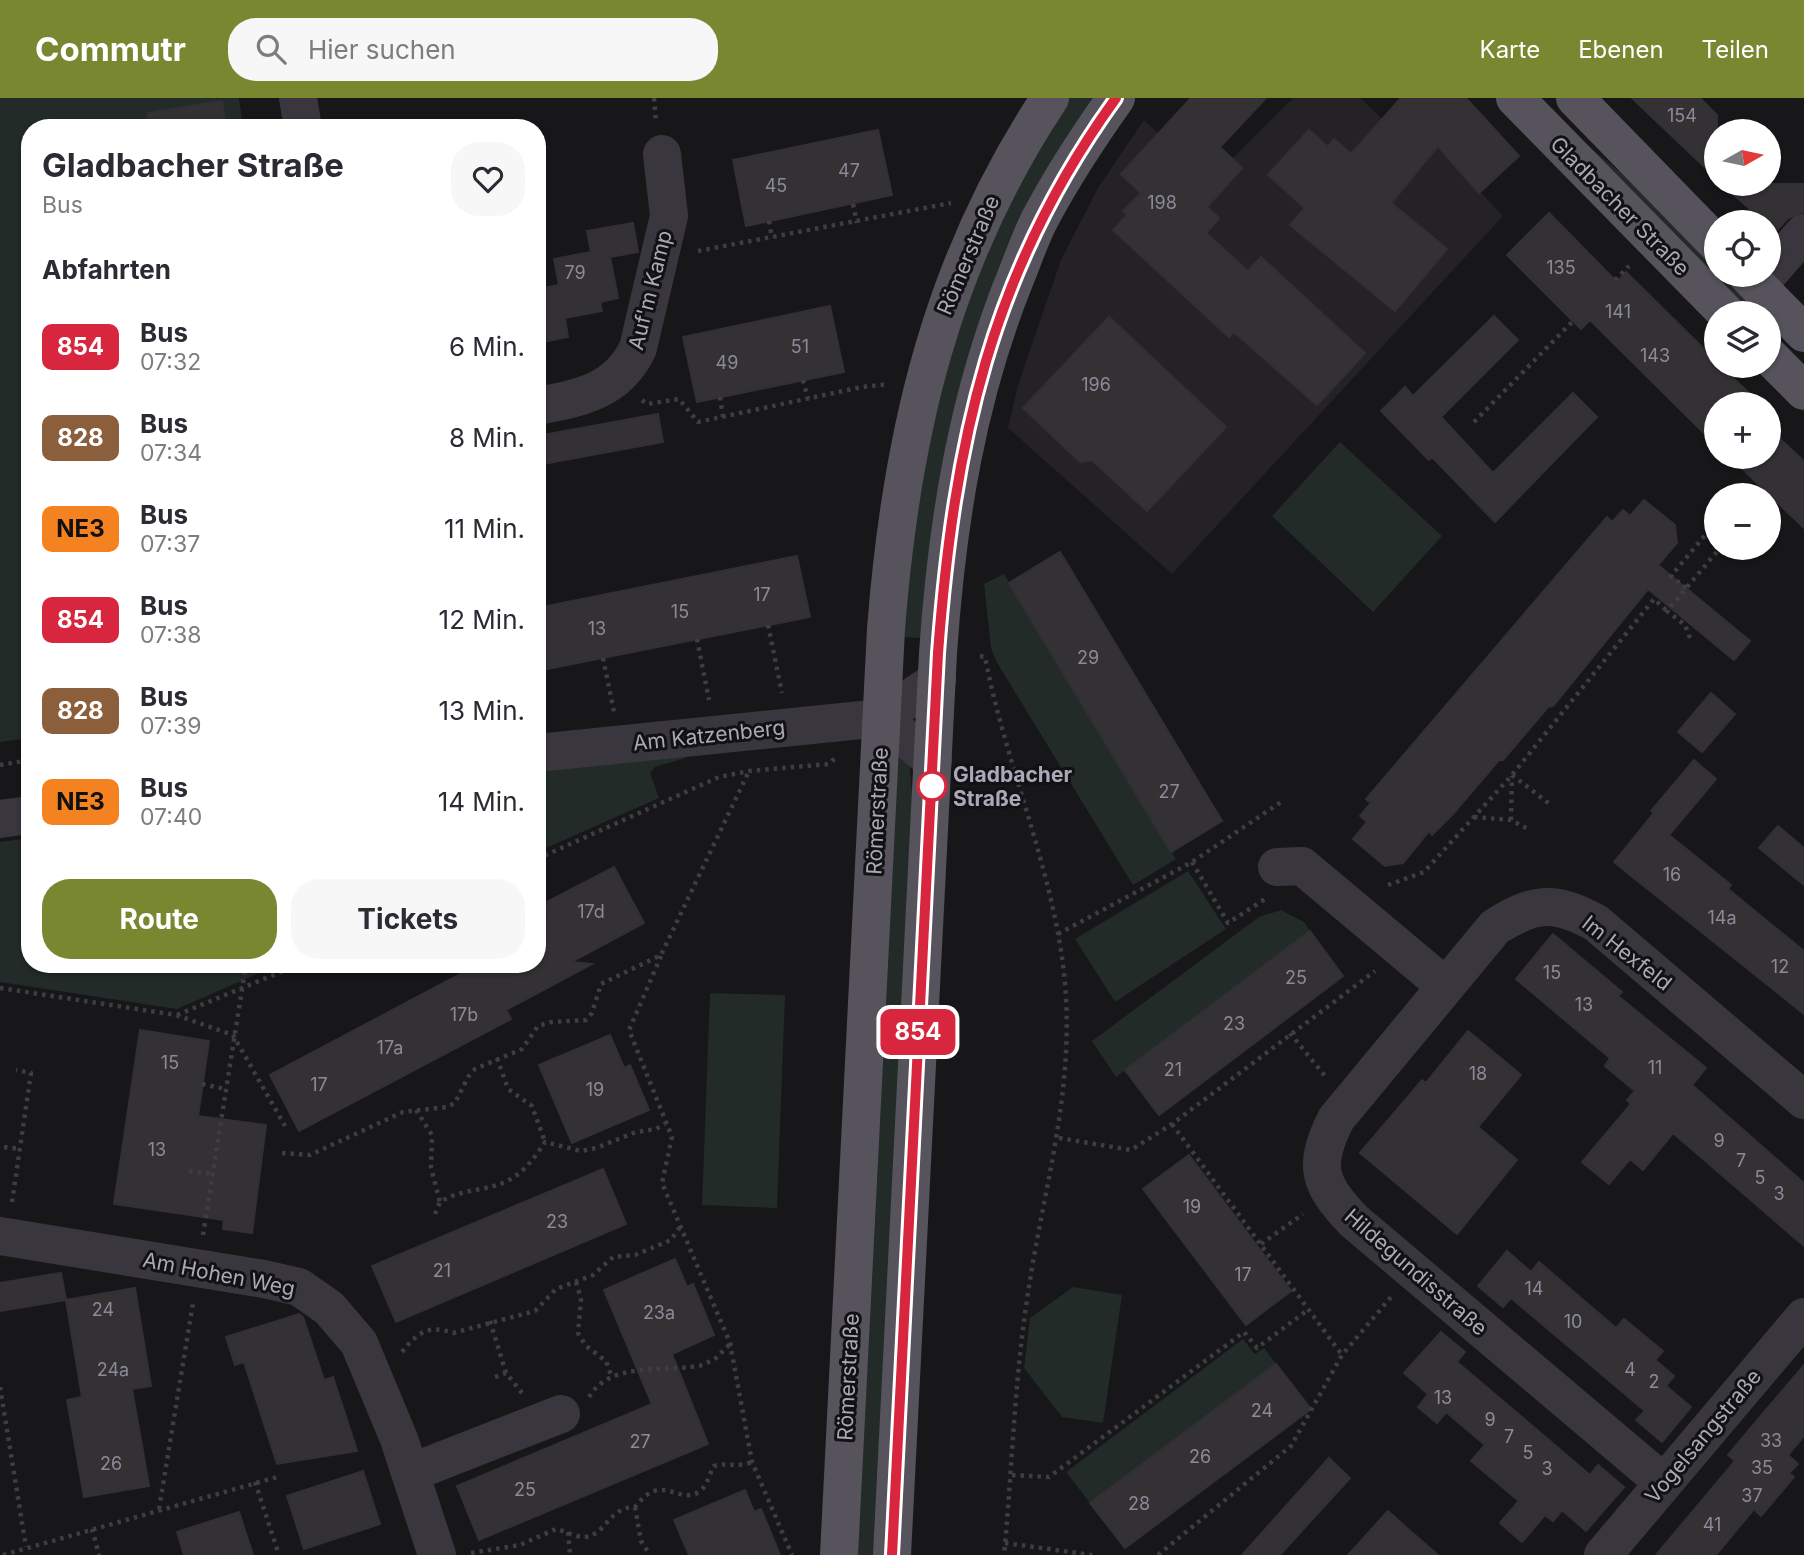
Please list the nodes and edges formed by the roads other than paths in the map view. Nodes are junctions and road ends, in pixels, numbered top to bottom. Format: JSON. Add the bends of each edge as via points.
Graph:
{"nodes":[{"id":1,"x":298,"y":98,"type":"edge"},
{"id":2,"x":1050,"y":98,"type":"edge"},
{"id":3,"x":1116,"y":98,"type":"edge"},
{"id":4,"x":1515,"y":98,"type":"edge"},
{"id":5,"x":1575,"y":98,"type":"edge"},
{"id":6,"x":302,"y":119,"type":"edge"},
{"id":7,"x":662,"y":153,"type":"dead end"},
{"id":8,"x":1704,"y":231,"type":"edge"},
{"id":9,"x":1804,"y":233,"type":"edge"},
{"id":10,"x":1781,"y":256,"type":"edge"},
{"id":11,"x":1768,"y":287,"type":"edge"},
{"id":12,"x":1714,"y":301,"type":"edge"},
{"id":13,"x":1804,"y":332,"type":"edge"},
{"id":14,"x":1781,"y":368,"type":"edge"},
{"id":15,"x":1804,"y":391,"type":"edge"},
{"id":16,"x":546,"y":404,"type":"edge"},
{"id":17,"x":937,"y":680,"type":"junction"},
{"id":18,"x":881,"y":718,"type":"junction"},
{"id":19,"x":546,"y":752,"type":"edge"},
{"id":20,"x":933,"y":761,"type":"junction"},
{"id":21,"x":21,"y":816,"type":"edge"},
{"id":22,"x":0,"y":819,"type":"edge"},
{"id":23,"x":1277,"y":867,"type":"road end"},
{"id":24,"x":1444,"y":985,"type":"junction"},
{"id":25,"x":1804,"y":1100,"type":"edge"},
{"id":26,"x":4,"y":1237,"type":"edge"},
{"id":27,"x":1804,"y":1317,"type":"edge"},
{"id":28,"x":561,"y":1414,"type":"road end"},
{"id":29,"x":410,"y":1473,"type":"junction"},
{"id":30,"x":1664,"y":1483,"type":"junction"},
{"id":31,"x":437,"y":1555,"type":"edge"},
{"id":32,"x":838,"y":1555,"type":"edge"},
{"id":33,"x":892,"y":1555,"type":"edge"},
{"id":34,"x":1602,"y":1555,"type":"edge"}],
"edges":[{"from":1,"to":6,"type":"street"},
{"from":2,"to":18,"type":"main road","name":"Römerstraße","via":[[991,196],[969,244],[922,382],[892,546]]},
{"from":3,"to":17,"type":"main road","via":[[1040,217],[979,378],[957,481]]},
{"from":4,"to":12,"type":"main road","name":"Gladbacher Straße"},
{"from":5,"to":8,"type":"main road","name":"Gladbacher Straße"},
{"from":7,"to":16,"type":"street","name":"Auf'm Kamp","via":[[669,216],[638,348],[617,379],[593,392]]},
{"from":9,"to":10,"type":"street"},
{"from":11,"to":13,"type":"main road"},
{"from":14,"to":15,"type":"main road"},
{"from":17,"to":18,"type":"street","name":"Am Katzenberg"},
{"from":17,"to":20,"type":"main road"},
{"from":18,"to":19,"type":"street","name":"Am Katzenberg"},
{"from":18,"to":20,"type":"street"},
{"from":18,"to":32,"type":"main road","name":"Römerstraße"},
{"from":20,"to":33,"type":"main road"},
{"from":21,"to":22,"type":"street"},
{"from":23,"to":24,"type":"street","via":[[1302,866]]},
{"from":24,"to":25,"type":"street","name":"Im Hexfeld","via":[[1495,927],[1524,909],[1572,910],[1596,923]]},
{"from":24,"to":30,"type":"street","name":"Hildegundisstraße","via":[[1336,1119],[1323,1145],[1320,1168],[1329,1195]]},
{"from":26,"to":29,"type":"street","name":"Am Hohen Weg","via":[[299,1287],[348,1327],[372,1368]]},
{"from":27,"to":30,"type":"street","name":"Vogelsangstraße"},
{"from":28,"to":29,"type":"street"},
{"from":29,"to":31,"type":"street","name":"Am Hohen Weg"},
{"from":30,"to":34,"type":"street","name":"Vogelsangstraße"}]}
